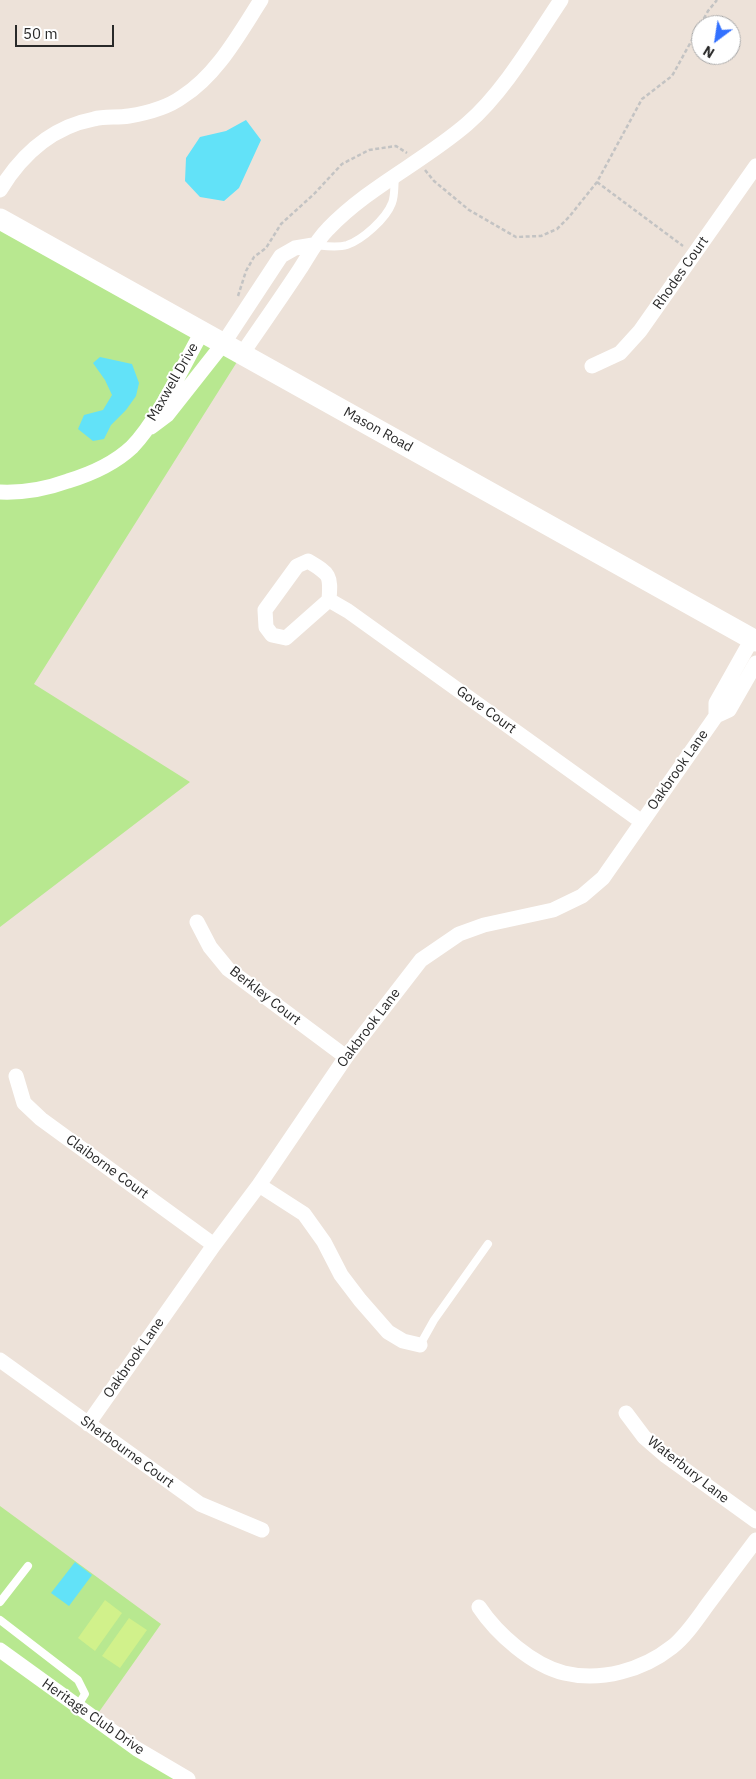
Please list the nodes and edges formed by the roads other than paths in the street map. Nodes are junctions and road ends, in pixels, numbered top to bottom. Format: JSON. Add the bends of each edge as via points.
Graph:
{"nodes":[{"id":1,"x":261,"y":0,"type":"edge"},
{"id":2,"x":561,"y":0,"type":"edge"},
{"id":3,"x":756,"y":166,"type":"edge"},
{"id":4,"x":395,"y":176,"type":"junction"},
{"id":5,"x":0,"y":190,"type":"edge"},
{"id":6,"x":0,"y":219,"type":"edge"},
{"id":7,"x":314,"y":245,"type":"junction"},
{"id":8,"x":202,"y":332,"type":"junction"},
{"id":9,"x":223,"y":344,"type":"junction"},
{"id":10,"x":242,"y":354,"type":"junction"},
{"id":11,"x":592,"y":366,"type":"dead end"},
{"id":12,"x":144,"y":432,"type":"junction"},
{"id":13,"x":0,"y":492,"type":"edge"},
{"id":14,"x":328,"y":600,"type":"junction"},
{"id":15,"x":754,"y":640,"type":"edge"},
{"id":16,"x":756,"y":663,"type":"edge"},
{"id":17,"x":716,"y":716,"type":"junction"},
{"id":18,"x":642,"y":822,"type":"junction"},
{"id":19,"x":197,"y":922,"type":"dead end"},
{"id":20,"x":346,"y":1058,"type":"junction"},
{"id":21,"x":16,"y":1076,"type":"dead end"},
{"id":22,"x":259,"y":1185,"type":"junction"},
{"id":23,"x":488,"y":1244,"type":"dead end"},
{"id":24,"x":214,"y":1245,"type":"junction"},
{"id":25,"x":420,"y":1345,"type":"joint"},
{"id":26,"x":0,"y":1360,"type":"edge"},
{"id":27,"x":626,"y":1413,"type":"dead end"},
{"id":28,"x":88,"y":1424,"type":"junction"},
{"id":29,"x":756,"y":1522,"type":"edge"},
{"id":30,"x":262,"y":1530,"type":"dead end"},
{"id":31,"x":756,"y":1540,"type":"edge"},
{"id":32,"x":28,"y":1566,"type":"dead end"},
{"id":33,"x":0,"y":1602,"type":"edge"},
{"id":34,"x":479,"y":1607,"type":"dead end"},
{"id":35,"x":0,"y":1620,"type":"edge"},
{"id":36,"x":0,"y":1650,"type":"edge"},
{"id":37,"x":77,"y":1707,"type":"junction"},
{"id":38,"x":188,"y":1779,"type":"edge"}],
"edges":[{"from":1,"to":5,"type":"street","via":[[206,78],[182,97],[157,110],[70,125],[46,138],[27,154],[11,171]]},
{"from":2,"to":4,"type":"street","via":[[489,101],[438,147]]},
{"from":3,"to":11,"type":"street","name":"Rhodes Court","via":[[640,331],[611,358]]},
{"from":4,"to":7,"type":"street","via":[[341,216]]},
{"from":4,"to":7,"type":"lane","via":[[392,203],[375,226],[346,245]]},
{"from":6,"to":8,"type":"main road","name":"Mason Road"},
{"from":7,"to":9,"type":"street","name":"Maxwell Drive","via":[[295,248],[281,256]]},
{"from":7,"to":10,"type":"street"},
{"from":8,"to":9,"type":"main road","name":"Mason Road"},
{"from":8,"to":12,"type":"street","name":"Maxwell Drive"},
{"from":9,"to":10,"type":"main road","name":"Mason Road"},
{"from":9,"to":12,"type":"street","name":"Maxwell Drive","via":[[167,415]]},
{"from":10,"to":15,"type":"main road","name":"Mason Road"},
{"from":12,"to":13,"type":"street","name":"Maxwell Drive","via":[[115,460],[79,478],[31,491]]},
{"from":14,"to":14,"type":"street","via":[[286,638],[272,635],[266,627],[265,610],[296,566],[302,563],[308,561],[326,572],[330,583]]},
{"from":14,"to":18,"type":"street","name":"Gove Court","via":[[348,611]]},
{"from":15,"to":17,"type":"street","name":"Oakbrook Lane","via":[[716,703]]},
{"from":16,"to":17,"type":"street","name":"Oakbrook Lane","via":[[729,710]]},
{"from":17,"to":18,"type":"street","name":"Oakbrook Lane"},
{"from":18,"to":20,"type":"street","name":"Oakbrook Lane","via":[[603,878],[582,896],[553,910],[484,925],[459,934],[421,960]]},
{"from":19,"to":20,"type":"street","name":"Berkley Court","via":[[210,947],[228,969]]},
{"from":20,"to":22,"type":"street","name":"Oakbrook Lane"},
{"from":21,"to":24,"type":"street","name":"Claiborne Court","via":[[24,1103],[41,1119]]},
{"from":22,"to":24,"type":"street","name":"Oakbrook Lane"},
{"from":22,"to":25,"type":"street","via":[[304,1214],[324,1242],[341,1275],[388,1332],[403,1341]]},
{"from":23,"to":25,"type":"lane"},
{"from":24,"to":28,"type":"street","name":"Oakbrook Lane"},
{"from":26,"to":28,"type":"street","name":"Sherbourne Court"},
{"from":27,"to":29,"type":"street","name":"Waterbury Lane","via":[[644,1437],[666,1456]]},
{"from":28,"to":30,"type":"street","name":"Sherbourne Court","via":[[200,1504]]},
{"from":31,"to":34,"type":"street","via":[[673,1646],[657,1658],[618,1673],[586,1676],[555,1670],[512,1644],[497,1631]]},
{"from":32,"to":33,"type":"lane"},
{"from":35,"to":37,"type":"lane","via":[[78,1680],[85,1694]]},
{"from":36,"to":37,"type":"street","name":"Heritage Club Drive"},
{"from":37,"to":38,"type":"street","name":"Heritage Club Drive","via":[[137,1749]]}]}
